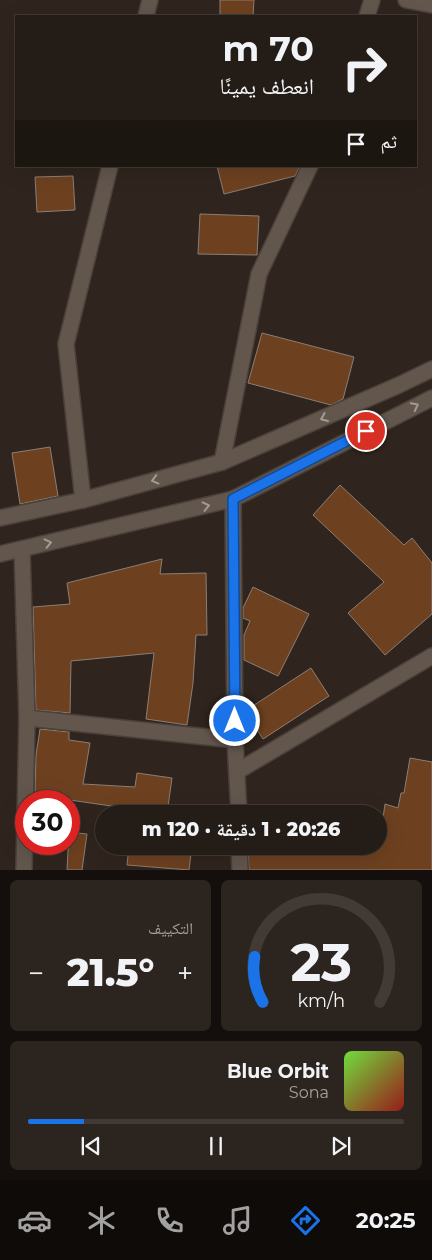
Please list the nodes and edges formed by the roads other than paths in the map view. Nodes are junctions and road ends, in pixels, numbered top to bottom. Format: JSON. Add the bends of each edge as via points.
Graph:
{"nodes":[{"id":1,"x":150,"y":0,"type":"edge"},
{"id":2,"x":372,"y":0,"type":"edge"},
{"id":3,"x":406,"y":0,"type":"edge"},
{"id":4,"x":432,"y":6,"type":"edge"},
{"id":5,"x":146,"y":15,"type":"edge"},
{"id":6,"x":367,"y":15,"type":"edge"},
{"id":7,"x":110,"y":167,"type":"edge"},
{"id":8,"x":310,"y":167,"type":"edge"},
{"id":9,"x":432,"y":369,"type":"edge"},
{"id":10,"x":432,"y":398,"type":"edge"},
{"id":11,"x":222,"y":462,"type":"junction"},
{"id":12,"x":233,"y":499,"type":"junction"},
{"id":13,"x":83,"y":500,"type":"junction"},
{"id":14,"x":0,"y":518,"type":"edge"},
{"id":15,"x":22,"y":550,"type":"junction"},
{"id":16,"x":0,"y":554,"type":"edge"},
{"id":17,"x":432,"y":656,"type":"edge"},
{"id":18,"x":27,"y":718,"type":"junction"},
{"id":19,"x":235,"y":740,"type":"junction"},
{"id":20,"x":238,"y":771,"type":"junction"},
{"id":21,"x":239,"y":805,"type":"edge"},
{"id":22,"x":240,"y":855,"type":"edge"},
{"id":23,"x":24,"y":870,"type":"edge"},
{"id":24,"x":240,"y":870,"type":"edge"}],
"edges":[{"from":1,"to":5,"type":"street"},
{"from":2,"to":6,"type":"street"},
{"from":3,"to":4,"type":"street"},
{"from":7,"to":13,"type":"street","via":[[66,344]]},
{"from":8,"to":11,"type":"street","via":[[259,274]]},
{"from":9,"to":11,"type":"street","one_way":true},
{"from":12,"to":10,"type":"street","one_way":true},
{"from":11,"to":13,"type":"street","one_way":true},
{"from":15,"to":12,"type":"street","one_way":true},
{"from":12,"to":19,"type":"street"},
{"from":13,"to":14,"type":"street"},
{"from":15,"to":16,"type":"street"},
{"from":15,"to":18,"type":"street"},
{"from":17,"to":20,"type":"street"},
{"from":18,"to":19,"type":"street"},
{"from":18,"to":23,"type":"street"},
{"from":19,"to":20,"type":"street"},
{"from":20,"to":21,"type":"street"},
{"from":22,"to":24,"type":"street"}]}
